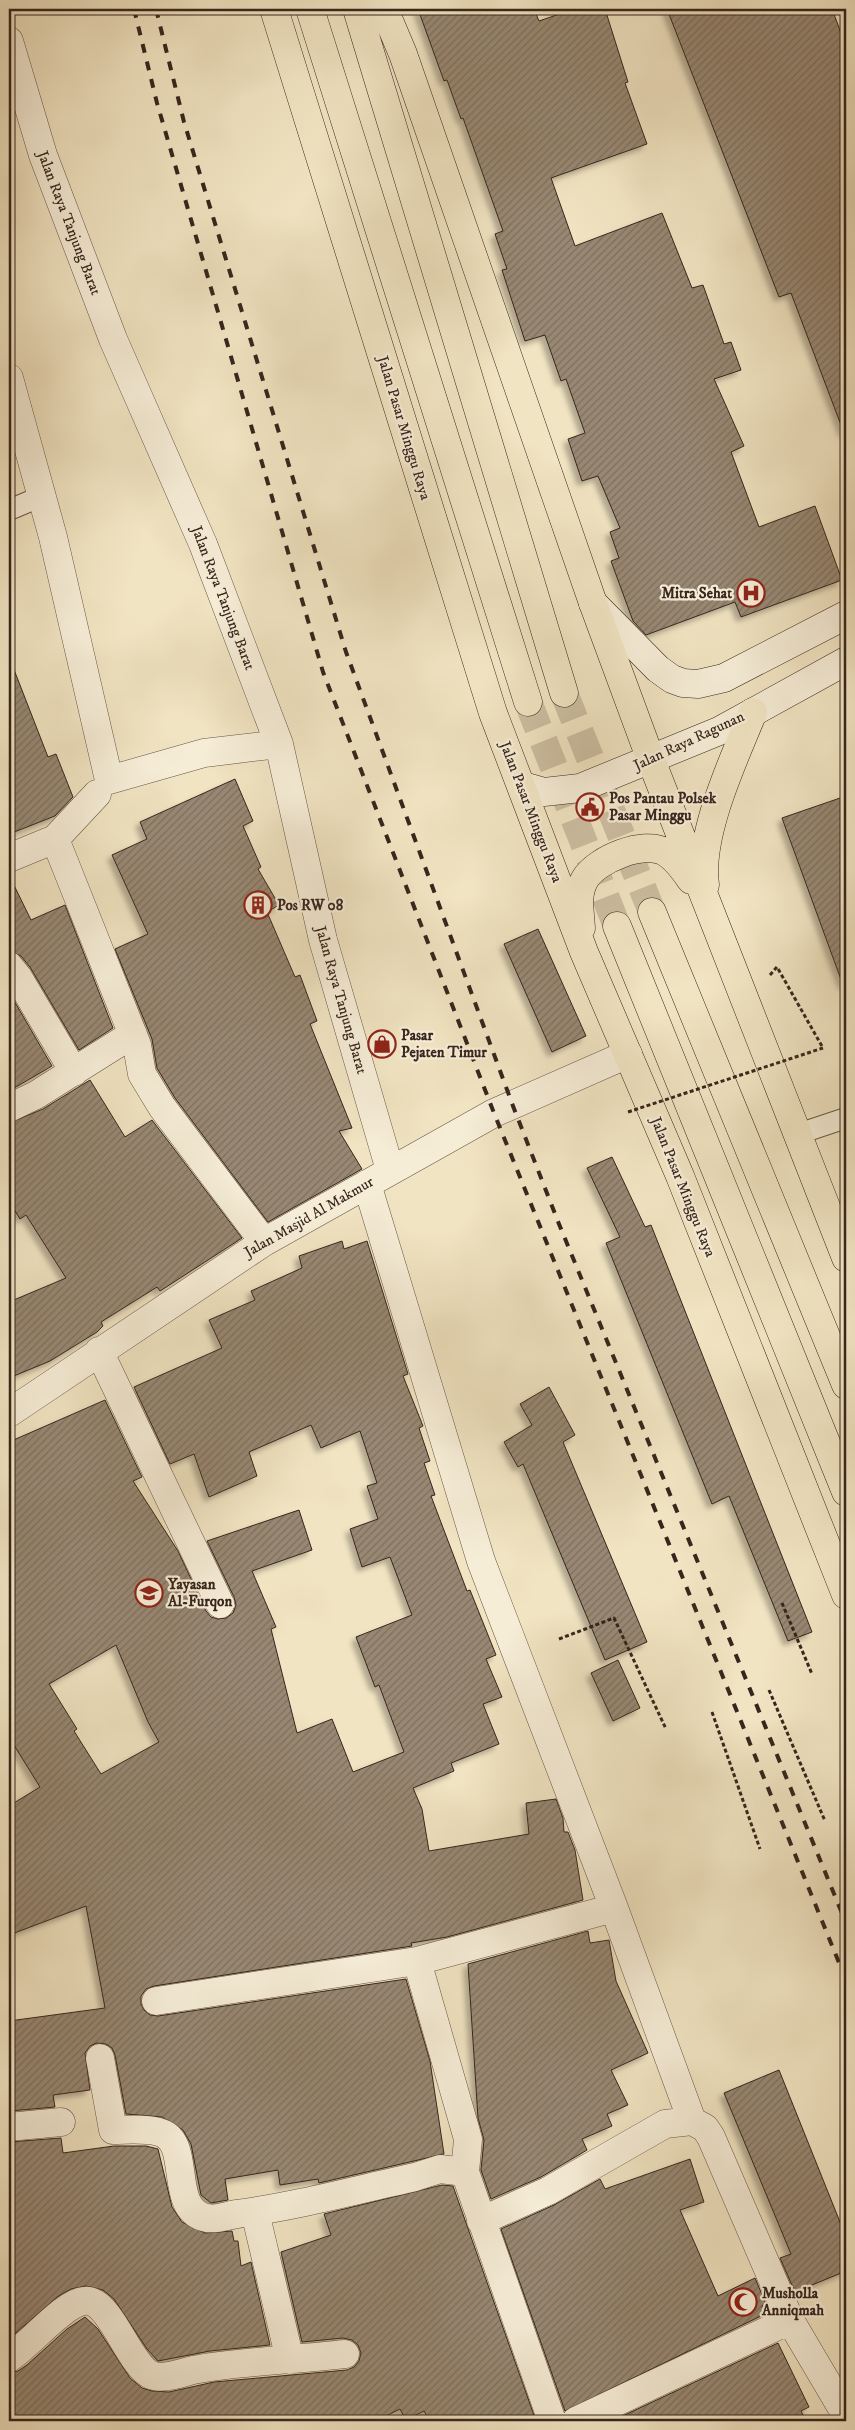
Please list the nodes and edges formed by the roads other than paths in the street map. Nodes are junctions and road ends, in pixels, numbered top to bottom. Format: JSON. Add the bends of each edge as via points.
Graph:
{"nodes":[{"id":1,"x":274,"y":9,"type":"edge"},
{"id":2,"x":310,"y":9,"type":"edge"},
{"id":3,"x":357,"y":9,"type":"edge"},
{"id":4,"x":384,"y":9,"type":"edge"},
{"id":5,"x":9,"y":40,"type":"edge"},
{"id":6,"x":9,"y":378,"type":"edge"},
{"id":7,"x":42,"y":496,"type":"junction"},
{"id":8,"x":9,"y":510,"type":"edge"},
{"id":9,"x":593,"y":603,"type":"junction"},
{"id":10,"x":846,"y":615,"type":"edge"},
{"id":11,"x":846,"y":661,"type":"edge"},
{"id":12,"x":564,"y":694,"type":"tunnel mouth"},
{"id":13,"x":528,"y":702,"type":"tunnel mouth"},
{"id":14,"x":753,"y":712,"type":"junction"},
{"id":15,"x":279,"y":744,"type":"junction"},
{"id":16,"x":651,"y":760,"type":"junction"},
{"id":17,"x":523,"y":786,"type":"junction"},
{"id":18,"x":97,"y":794,"type":"dead end"},
{"id":19,"x":55,"y":839,"type":"junction"},
{"id":20,"x":9,"y":858,"type":"edge"},
{"id":21,"x":708,"y":903,"type":"junction"},
{"id":22,"x":652,"y":912,"type":"tunnel mouth"},
{"id":23,"x":617,"y":926,"type":"tunnel mouth"},
{"id":24,"x":584,"y":952,"type":"junction"},
{"id":25,"x":9,"y":966,"type":"edge"},
{"id":26,"x":133,"y":1034,"type":"junction"},
{"id":27,"x":628,"y":1054,"type":"junction"},
{"id":28,"x":74,"y":1072,"type":"junction"},
{"id":29,"x":9,"y":1108,"type":"edge"},
{"id":30,"x":846,"y":1118,"type":"edge"},
{"id":31,"x":798,"y":1134,"type":"junction"},
{"id":32,"x":390,"y":1170,"type":"junction"},
{"id":33,"x":367,"y":1184,"type":"junction"},
{"id":34,"x":264,"y":1242,"type":"junction"},
{"id":35,"x":846,"y":1258,"type":"edge"},
{"id":36,"x":99,"y":1351,"type":"junction"},
{"id":37,"x":846,"y":1385,"type":"edge"},
{"id":38,"x":9,"y":1413,"type":"edge"},
{"id":39,"x":846,"y":1492,"type":"edge"},
{"id":40,"x":846,"y":1595,"type":"edge"},
{"id":41,"x":220,"y":1604,"type":"dead end"},
{"id":42,"x":614,"y":1908,"type":"junction"},
{"id":43,"x":417,"y":1961,"type":"junction"},
{"id":44,"x":156,"y":2001,"type":"dead end"},
{"id":45,"x":100,"y":2058,"type":"dead end"},
{"id":46,"x":692,"y":2121,"type":"junction"},
{"id":47,"x":61,"y":2122,"type":"dead end"},
{"id":48,"x":9,"y":2127,"type":"edge"},
{"id":49,"x":465,"y":2172,"type":"junction"},
{"id":50,"x":255,"y":2212,"type":"junction"},
{"id":51,"x":480,"y":2221,"type":"junction"},
{"id":52,"x":790,"y":2320,"type":"junction"},
{"id":53,"x":345,"y":2354,"type":"dead end"},
{"id":54,"x":9,"y":2358,"type":"edge"},
{"id":55,"x":290,"y":2360,"type":"junction"},
{"id":56,"x":846,"y":2415,"type":"edge"},
{"id":57,"x":552,"y":2421,"type":"edge"},
{"id":58,"x":576,"y":2421,"type":"edge"}],
"edges":[{"from":1,"to":17,"type":"main road","name":"Jalan Pasar Minggu Raya","via":[[493,713]]},
{"from":2,"to":13,"type":"main road"},
{"from":3,"to":12,"type":"main road"},
{"from":4,"to":9,"type":"main road","via":[[403,54]]},
{"from":5,"to":15,"type":"street","name":"Jalan Raya Tanjung Barat","via":[[43,155],[113,339],[203,544]]},
{"from":6,"to":7,"type":"street"},
{"from":7,"to":8,"type":"lane"},
{"from":7,"to":15,"type":"street","via":[[109,780],[204,753]]},
{"from":9,"to":10,"type":"street","via":[[658,669],[672,679],[698,684],[724,678]]},
{"from":9,"to":16,"type":"main road"},
{"from":11,"to":14,"type":"street","name":"Jalan Raya Ragunan"},
{"from":14,"to":16,"type":"street","name":"Jalan Raya Ragunan","via":[[719,731]]},
{"from":14,"to":21,"type":"main road","via":[[724,786],[706,852],[703,870]]},
{"from":15,"to":32,"type":"street","name":"Jalan Raya Tanjung Barat","via":[[323,940]]},
{"from":16,"to":17,"type":"street","name":"Jalan Raya Ragunan","via":[[580,788],[544,792]]},
{"from":16,"to":21,"type":"main road"},
{"from":17,"to":24,"type":"main road","name":"Jalan Pasar Minggu Raya"},
{"from":18,"to":19,"type":"street"},
{"from":19,"to":20,"type":"street"},
{"from":19,"to":26,"type":"street"},
{"from":21,"to":24,"type":"main road","via":[[676,860],[664,851],[651,847],[621,852],[586,878],[578,899]]},
{"from":21,"to":31,"type":"main road"},
{"from":22,"to":37,"type":"main road"},
{"from":23,"to":39,"type":"main road"},
{"from":24,"to":27,"type":"main road","name":"Jalan Pasar Minggu Raya"},
{"from":25,"to":28,"type":"street"},
{"from":26,"to":28,"type":"street"},
{"from":26,"to":34,"type":"street","via":[[142,1074],[162,1107]]},
{"from":27,"to":32,"type":"street","name":"Jalan Masjid Al Makmur","via":[[494,1113]]},
{"from":27,"to":40,"type":"main road","name":"Jalan Pasar Minggu Raya","via":[[680,1176]]},
{"from":28,"to":29,"type":"street"},
{"from":30,"to":31,"type":"lane"},
{"from":31,"to":35,"type":"main road"},
{"from":32,"to":33,"type":"street","name":"Jalan Masjid Al Makmur"},
{"from":33,"to":34,"type":"street","name":"Jalan Masjid Al Makmur"},
{"from":33,"to":42,"type":"street","via":[[481,1561]]},
{"from":34,"to":36,"type":"street","name":"Jalan Masjid Al Makmur"},
{"from":36,"to":38,"type":"street","name":"Jalan Masjid Al Makmur"},
{"from":36,"to":41,"type":"street"},
{"from":42,"to":43,"type":"street"},
{"from":42,"to":46,"type":"street"},
{"from":43,"to":44,"type":"street"},
{"from":43,"to":49,"type":"street","via":[[468,2139]]},
{"from":45,"to":50,"type":"street","via":[[113,2130],[159,2132],[170,2138],[176,2145],[184,2192],[190,2205],[201,2215],[208,2218]]},
{"from":46,"to":51,"type":"street","via":[[665,2124],[548,2191]]},
{"from":46,"to":52,"type":"street","via":[[705,2128],[711,2137]]},
{"from":47,"to":48,"type":"street"},
{"from":49,"to":50,"type":"street","via":[[440,2169]]},
{"from":49,"to":51,"type":"street"},
{"from":50,"to":55,"type":"street"},
{"from":51,"to":57,"type":"street"},
{"from":52,"to":56,"type":"street"},
{"from":52,"to":58,"type":"street"},
{"from":53,"to":55,"type":"street"},
{"from":54,"to":55,"type":"street","via":[[57,2317],[87,2300],[106,2314],[140,2366],[152,2375]]}]}
